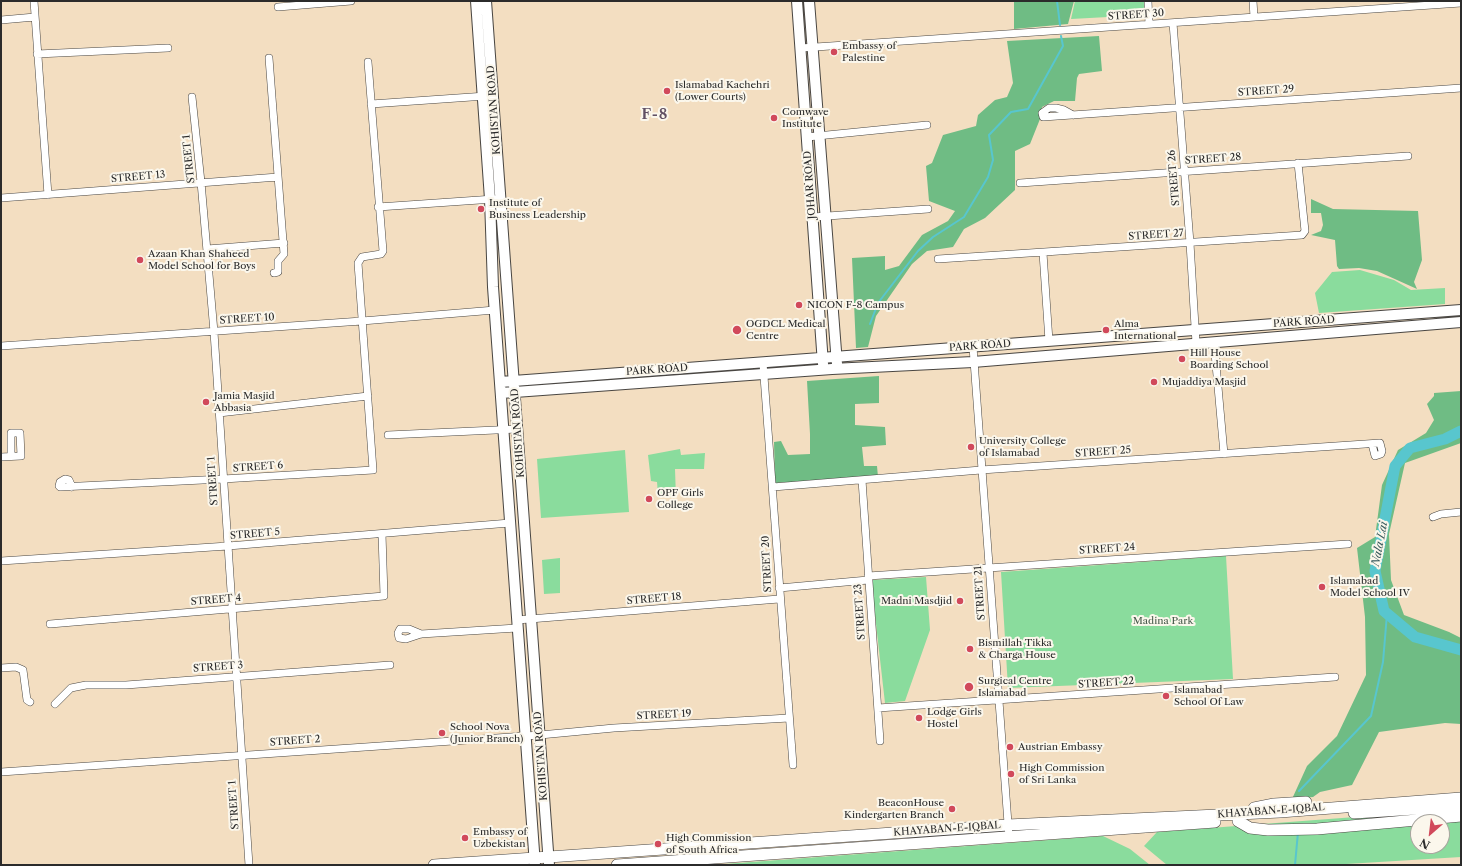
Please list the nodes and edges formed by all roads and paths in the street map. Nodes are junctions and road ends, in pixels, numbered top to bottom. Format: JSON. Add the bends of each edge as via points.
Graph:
{"nodes":[{"id":1,"x":34,"y":1,"type":"edge"},
{"id":2,"x":351,"y":1,"type":"edge"},
{"id":3,"x":476,"y":1,"type":"edge"},
{"id":4,"x":486,"y":1,"type":"edge"},
{"id":5,"x":797,"y":1,"type":"edge"},
{"id":6,"x":809,"y":1,"type":"edge"},
{"id":7,"x":1148,"y":1,"type":"edge"},
{"id":8,"x":1253,"y":1,"type":"edge"},
{"id":9,"x":1461,"y":3,"type":"edge"},
{"id":10,"x":278,"y":7,"type":"dead end"},
{"id":11,"x":35,"y":17,"type":"junction"},
{"id":12,"x":1254,"y":17,"type":"junction"},
{"id":13,"x":1,"y":20,"type":"edge"},
{"id":14,"x":1172,"y":23,"type":"junction"},
{"id":15,"x":1149,"y":24,"type":"junction"},
{"id":16,"x":813,"y":47,"type":"junction"},
{"id":17,"x":168,"y":48,"type":"dead end"},
{"id":18,"x":801,"y":48,"type":"junction"},
{"id":19,"x":37,"y":54,"type":"junction"},
{"id":20,"x":269,"y":58,"type":"dead end"},
{"id":21,"x":368,"y":62,"type":"dead end"},
{"id":22,"x":1461,"y":88,"type":"edge"},
{"id":23,"x":488,"y":96,"type":"junction"},
{"id":24,"x":192,"y":97,"type":"dead end"},
{"id":25,"x":371,"y":104,"type":"junction"},
{"id":26,"x":1178,"y":107,"type":"junction"},
{"id":27,"x":1073,"y":115,"type":"dead end"},
{"id":28,"x":926,"y":125,"type":"dead end"},
{"id":29,"x":819,"y":136,"type":"junction"},
{"id":30,"x":807,"y":137,"type":"junction"},
{"id":31,"x":1408,"y":156,"type":"dead end"},
{"id":32,"x":1298,"y":163,"type":"junction"},
{"id":33,"x":1184,"y":171,"type":"junction"},
{"id":34,"x":278,"y":177,"type":"junction"},
{"id":35,"x":201,"y":182,"type":"junction"},
{"id":36,"x":1020,"y":183,"type":"dead end"},
{"id":37,"x":48,"y":195,"type":"junction"},
{"id":38,"x":1,"y":198,"type":"edge"},
{"id":39,"x":495,"y":198,"type":"junction"},
{"id":40,"x":378,"y":208,"type":"junction"},
{"id":41,"x":928,"y":209,"type":"dead end"},
{"id":42,"x":825,"y":216,"type":"junction"},
{"id":43,"x":813,"y":217,"type":"junction"},
{"id":44,"x":284,"y":243,"type":"junction"},
{"id":45,"x":1190,"y":243,"type":"junction"},
{"id":46,"x":207,"y":249,"type":"junction"},
{"id":47,"x":1043,"y":253,"type":"junction"},
{"id":48,"x":938,"y":260,"type":"dead end"},
{"id":49,"x":274,"y":273,"type":"dead end"},
{"id":50,"x":507,"y":286,"type":"junction"},
{"id":51,"x":493,"y":287,"type":"junction"},
{"id":52,"x":508,"y":309,"type":"junction"},
{"id":53,"x":495,"y":310,"type":"junction"},
{"id":54,"x":1461,"y":310,"type":"edge"},
{"id":55,"x":362,"y":321,"type":"junction"},
{"id":56,"x":1461,"y":322,"type":"edge"},
{"id":57,"x":1195,"y":331,"type":"junction"},
{"id":58,"x":214,"y":332,"type":"junction"},
{"id":59,"x":1049,"y":341,"type":"junction"},
{"id":60,"x":1214,"y":342,"type":"junction"},
{"id":61,"x":1196,"y":343,"type":"junction"},
{"id":62,"x":1,"y":346,"type":"edge"},
{"id":63,"x":973,"y":347,"type":"junction"},
{"id":64,"x":836,"y":357,"type":"junction"},
{"id":65,"x":823,"y":358,"type":"junction"},
{"id":66,"x":973,"y":362,"type":"junction"},
{"id":67,"x":763,"y":363,"type":"junction"},
{"id":68,"x":838,"y":369,"type":"junction"},
{"id":69,"x":823,"y":370,"type":"junction"},
{"id":70,"x":764,"y":375,"type":"junction"},
{"id":71,"x":514,"y":381,"type":"junction"},
{"id":72,"x":500,"y":382,"type":"junction"},
{"id":73,"x":515,"y":392,"type":"junction"},
{"id":74,"x":501,"y":393,"type":"junction"},
{"id":75,"x":368,"y":396,"type":"junction"},
{"id":76,"x":219,"y":413,"type":"junction"},
{"id":77,"x":517,"y":429,"type":"junction"},
{"id":78,"x":503,"y":430,"type":"junction"},
{"id":79,"x":388,"y":435,"type":"dead end"},
{"id":80,"x":1372,"y":444,"type":"dead end"},
{"id":81,"x":1224,"y":454,"type":"junction"},
{"id":82,"x":11,"y":456,"type":"dead end"},
{"id":83,"x":1,"y":457,"type":"edge"},
{"id":84,"x":981,"y":470,"type":"junction"},
{"id":85,"x":223,"y":480,"type":"junction"},
{"id":86,"x":862,"y":480,"type":"junction"},
{"id":87,"x":72,"y":487,"type":"dead end"},
{"id":88,"x":773,"y":487,"type":"junction"},
{"id":89,"x":1461,"y":512,"type":"edge"},
{"id":90,"x":1433,"y":517,"type":"dead end"},
{"id":91,"x":510,"y":523,"type":"junction"},
{"id":92,"x":382,"y":534,"type":"junction"},
{"id":93,"x":1348,"y":544,"type":"dead end"},
{"id":94,"x":228,"y":546,"type":"junction"},
{"id":95,"x":1,"y":560,"type":"edge"},
{"id":96,"x":988,"y":567,"type":"junction"},
{"id":97,"x":868,"y":578,"type":"junction"},
{"id":98,"x":779,"y":588,"type":"junction"},
{"id":99,"x":779,"y":599,"type":"junction"},
{"id":100,"x":232,"y":608,"type":"junction"},
{"id":101,"x":531,"y":619,"type":"junction"},
{"id":102,"x":50,"y":624,"type":"dead end"},
{"id":103,"x":517,"y":624,"type":"junction"},
{"id":104,"x":421,"y":634,"type":"dead end"},
{"id":105,"x":390,"y":665,"type":"dead end"},
{"id":106,"x":1,"y":668,"type":"edge"},
{"id":107,"x":236,"y":676,"type":"junction"},
{"id":108,"x":1336,"y":677,"type":"dead end"},
{"id":109,"x":998,"y":700,"type":"junction"},
{"id":110,"x":30,"y":702,"type":"dead end"},
{"id":111,"x":54,"y":704,"type":"dead end"},
{"id":112,"x":878,"y":708,"type":"junction"},
{"id":113,"x":789,"y":718,"type":"junction"},
{"id":114,"x":540,"y":735,"type":"junction"},
{"id":115,"x":526,"y":736,"type":"junction"},
{"id":116,"x":880,"y":741,"type":"dead end"},
{"id":117,"x":240,"y":755,"type":"junction"},
{"id":118,"x":793,"y":765,"type":"dead end"},
{"id":119,"x":1,"y":772,"type":"edge"},
{"id":120,"x":1461,"y":790,"type":"edge"},
{"id":121,"x":1461,"y":798,"type":"edge"},
{"id":122,"x":1461,"y":806,"type":"edge"},
{"id":123,"x":1461,"y":816,"type":"edge"},
{"id":124,"x":1239,"y":817,"type":"junction"},
{"id":125,"x":1008,"y":825,"type":"junction"},
{"id":126,"x":1009,"y":837,"type":"junction"},
{"id":127,"x":535,"y":861,"type":"edge"},
{"id":128,"x":549,"y":861,"type":"edge"},
{"id":129,"x":664,"y":864,"type":"edge"},
{"id":130,"x":249,"y":865,"type":"edge"},
{"id":131,"x":434,"y":865,"type":"edge"},
{"id":132,"x":617,"y":865,"type":"edge"}],
"edges":[{"from":1,"to":11,"type":"street"},
{"from":2,"to":10,"type":"street"},
{"from":3,"to":23,"type":"street","name":"KOHISTAN ROAD"},
{"from":4,"to":23,"type":"street","name":"KOHISTAN ROAD"},
{"from":5,"to":18,"type":"street","name":"JOHAR ROAD"},
{"from":6,"to":16,"type":"street","name":"JOHAR ROAD"},
{"from":7,"to":15,"type":"street"},
{"from":8,"to":12,"type":"street"},
{"from":9,"to":12,"type":"street","name":"STREET 30"},
{"from":11,"to":13,"type":"street"},
{"from":11,"to":19,"type":"street"},
{"from":12,"to":14,"type":"street","name":"STREET 30"},
{"from":14,"to":15,"type":"street","name":"STREET 30"},
{"from":14,"to":26,"type":"street","name":"STREET 26"},
{"from":15,"to":16,"type":"street","name":"STREET 30"},
{"from":16,"to":18,"type":"street","name":"STREET 30"},
{"from":16,"to":29,"type":"street","name":"JOHAR ROAD"},
{"from":17,"to":19,"type":"street"},
{"from":18,"to":30,"type":"street","name":"JOHAR ROAD"},
{"from":19,"to":37,"type":"street"},
{"from":20,"to":34,"type":"street"},
{"from":21,"to":25,"type":"street"},
{"from":22,"to":26,"type":"street","name":"STREET 29"},
{"from":23,"to":25,"type":"street"},
{"from":23,"to":39,"type":"street","name":"KOHISTAN ROAD"},
{"from":24,"to":35,"type":"street","name":"STREET 1"},
{"from":25,"to":40,"type":"street"},
{"from":26,"to":27,"type":"street","name":"STREET 29"},
{"from":26,"to":33,"type":"street","name":"STREET 26"},
{"from":28,"to":29,"type":"street"},
{"from":29,"to":30,"type":"street"},
{"from":29,"to":42,"type":"street","name":"JOHAR ROAD"},
{"from":30,"to":43,"type":"street","name":"JOHAR ROAD"},
{"from":31,"to":32,"type":"street","name":"STREET 28"},
{"from":32,"to":33,"type":"street","name":"STREET 28"},
{"from":32,"to":45,"type":"street","name":"STREET 27","via":[[1304,234]]},
{"from":33,"to":36,"type":"street","name":"STREET 28"},
{"from":33,"to":45,"type":"street","name":"STREET 26"},
{"from":34,"to":35,"type":"street","name":"STREET 13"},
{"from":34,"to":44,"type":"street"},
{"from":35,"to":37,"type":"street","name":"STREET 13"},
{"from":35,"to":46,"type":"street","name":"STREET 1"},
{"from":37,"to":38,"type":"street","name":"STREET 13"},
{"from":39,"to":40,"type":"street"},
{"from":39,"to":50,"type":"street","name":"KOHISTAN ROAD"},
{"from":39,"to":51,"type":"street","name":"KOHISTAN ROAD"},
{"from":40,"to":55,"type":"street","via":[[383,251],[381,254],[359,259]]},
{"from":41,"to":42,"type":"street"},
{"from":42,"to":43,"type":"street"},
{"from":42,"to":64,"type":"street","name":"JOHAR ROAD"},
{"from":43,"to":65,"type":"street","name":"JOHAR ROAD"},
{"from":44,"to":46,"type":"street"},
{"from":44,"to":49,"type":"street","via":[[284,254],[278,261],[278,272]]},
{"from":45,"to":47,"type":"street","name":"STREET 27"},
{"from":45,"to":57,"type":"street","name":"STREET 26"},
{"from":46,"to":58,"type":"street","name":"STREET 1"},
{"from":47,"to":48,"type":"street","name":"STREET 27"},
{"from":47,"to":59,"type":"street"},
{"from":50,"to":51,"type":"street"},
{"from":50,"to":52,"type":"street","name":"KOHISTAN ROAD"},
{"from":51,"to":53,"type":"street","name":"KOHISTAN ROAD"},
{"from":52,"to":53,"type":"street"},
{"from":52,"to":71,"type":"street","name":"KOHISTAN ROAD"},
{"from":53,"to":55,"type":"street","name":"STREET 10"},
{"from":53,"to":72,"type":"street","name":"KOHISTAN ROAD"},
{"from":54,"to":57,"type":"street","name":"PARK ROAD"},
{"from":55,"to":58,"type":"street","name":"STREET 10"},
{"from":55,"to":75,"type":"street"},
{"from":56,"to":60,"type":"street","name":"PARK ROAD"},
{"from":57,"to":59,"type":"street","name":"PARK ROAD"},
{"from":57,"to":61,"type":"street","name":"STREET 26"},
{"from":58,"to":62,"type":"street","name":"STREET 10"},
{"from":58,"to":76,"type":"street","name":"STREET 1"},
{"from":59,"to":63,"type":"street","name":"PARK ROAD"},
{"from":60,"to":61,"type":"street","name":"PARK ROAD"},
{"from":60,"to":81,"type":"street"},
{"from":61,"to":66,"type":"street","name":"PARK ROAD"},
{"from":63,"to":64,"type":"street","name":"PARK ROAD"},
{"from":63,"to":66,"type":"street","name":"STREET 21"},
{"from":64,"to":65,"type":"street","name":"PARK ROAD"},
{"from":64,"to":68,"type":"street","name":"JOHAR ROAD"},
{"from":65,"to":67,"type":"street","name":"PARK ROAD"},
{"from":65,"to":69,"type":"street","name":"JOHAR ROAD"},
{"from":66,"to":68,"type":"street","name":"PARK ROAD"},
{"from":66,"to":84,"type":"street","name":"STREET 21"},
{"from":67,"to":70,"type":"street","name":"STREET 20"},
{"from":67,"to":71,"type":"street","name":"PARK ROAD"},
{"from":68,"to":69,"type":"street","name":"PARK ROAD"},
{"from":69,"to":70,"type":"street","name":"PARK ROAD"},
{"from":70,"to":73,"type":"street","name":"PARK ROAD"},
{"from":70,"to":88,"type":"street","name":"STREET 20"},
{"from":71,"to":72,"type":"street","name":"PARK ROAD"},
{"from":71,"to":73,"type":"street","name":"KOHISTAN ROAD"},
{"from":72,"to":74,"type":"street","name":"KOHISTAN ROAD"},
{"from":73,"to":74,"type":"street","name":"PARK ROAD"},
{"from":73,"to":77,"type":"street","name":"KOHISTAN ROAD"},
{"from":74,"to":78,"type":"street","name":"KOHISTAN ROAD"},
{"from":75,"to":76,"type":"street"},
{"from":75,"to":85,"type":"street","name":"STREET 6","via":[[373,470]]},
{"from":76,"to":85,"type":"street","name":"STREET 1"},
{"from":77,"to":78,"type":"street"},
{"from":77,"to":101,"type":"street","name":"KOHISTAN ROAD"},
{"from":78,"to":79,"type":"street"},
{"from":78,"to":91,"type":"street","name":"KOHISTAN ROAD"},
{"from":80,"to":81,"type":"street","name":"STREET 25","via":[[1375,456],[1381,454],[1380,443]]},
{"from":81,"to":84,"type":"street","name":"STREET 25"},
{"from":82,"to":83,"type":"street"},
{"from":84,"to":86,"type":"street","name":"STREET 25"},
{"from":84,"to":96,"type":"street","name":"STREET 21"},
{"from":85,"to":87,"type":"street","name":"STREET 6"},
{"from":85,"to":94,"type":"street","name":"STREET 1"},
{"from":86,"to":88,"type":"street","name":"STREET 25"},
{"from":86,"to":97,"type":"street","name":"STREET 23"},
{"from":88,"to":98,"type":"street","name":"STREET 20"},
{"from":89,"to":90,"type":"street"},
{"from":91,"to":92,"type":"street","name":"STREET 5"},
{"from":91,"to":103,"type":"street","name":"KOHISTAN ROAD"},
{"from":92,"to":94,"type":"street","name":"STREET 5"},
{"from":92,"to":100,"type":"street","name":"STREET 4","via":[[384,596]]},
{"from":93,"to":96,"type":"street","name":"STREET 24"},
{"from":94,"to":95,"type":"street","name":"STREET 5"},
{"from":94,"to":100,"type":"street","name":"STREET 1"},
{"from":96,"to":97,"type":"street","name":"STREET 24"},
{"from":96,"to":109,"type":"street","name":"STREET 21"},
{"from":97,"to":98,"type":"street","name":"STREET 24"},
{"from":97,"to":112,"type":"street","name":"STREET 23"},
{"from":98,"to":99,"type":"street","name":"STREET 20"},
{"from":99,"to":101,"type":"street","name":"STREET 18"},
{"from":99,"to":113,"type":"street","name":"STREET 20"},
{"from":100,"to":102,"type":"street","name":"STREET 4"},
{"from":100,"to":107,"type":"street","name":"STREET 1"},
{"from":101,"to":103,"type":"street","name":"STREET 18"},
{"from":101,"to":114,"type":"street","name":"KOHISTAN ROAD"},
{"from":103,"to":104,"type":"street","name":"STREET 18"},
{"from":103,"to":115,"type":"street","name":"KOHISTAN ROAD"},
{"from":105,"to":107,"type":"street","name":"STREET 3"},
{"from":106,"to":110,"type":"street","via":[[23,670],[27,700]]},
{"from":107,"to":111,"type":"street","name":"STREET 3","via":[[126,685],[86,685],[68,690]]},
{"from":107,"to":117,"type":"street","name":"STREET 1"},
{"from":108,"to":109,"type":"street","name":"STREET 22"},
{"from":109,"to":112,"type":"street","name":"STREET 22"},
{"from":109,"to":125,"type":"street","name":"STREET 21"},
{"from":112,"to":116,"type":"street","name":"STREET 23"},
{"from":113,"to":114,"type":"street","name":"STREET 19"},
{"from":113,"to":118,"type":"street","name":"STREET 20"},
{"from":114,"to":115,"type":"street","name":"STREET 19"},
{"from":114,"to":128,"type":"street","name":"KOHISTAN ROAD"},
{"from":115,"to":117,"type":"street","name":"STREET 2"},
{"from":115,"to":127,"type":"street","name":"KOHISTAN ROAD"},
{"from":117,"to":119,"type":"street","name":"STREET 2"},
{"from":117,"to":130,"type":"street","name":"STREET 1"},
{"from":120,"to":124,"type":"main road","via":[[1257,806]]},
{"from":121,"to":124,"type":"main road","name":"KHAYABAN-E-IQBAL"},
{"from":122,"to":124,"type":"main road","name":"KHAYABAN-E-IQBAL"},
{"from":123,"to":124,"type":"main road","via":[[1268,830],[1250,828]]},
{"from":124,"to":125,"type":"main road","name":"KHAYABAN-E-IQBAL"},
{"from":124,"to":126,"type":"main road","name":"KHAYABAN-E-IQBAL"},
{"from":125,"to":126,"type":"street","name":"STREET 21"},
{"from":125,"to":128,"type":"main road","name":"KHAYABAN-E-IQBAL"},
{"from":126,"to":129,"type":"main road","name":"KHAYABAN-E-IQBAL"},
{"from":127,"to":128,"type":"main road","name":"KHAYABAN-E-IQBAL"},
{"from":127,"to":131,"type":"main road","name":"KHAYABAN-E-IQBAL"},
{"from":129,"to":132,"type":"main road","name":"KHAYABAN-E-IQBAL"}]}
